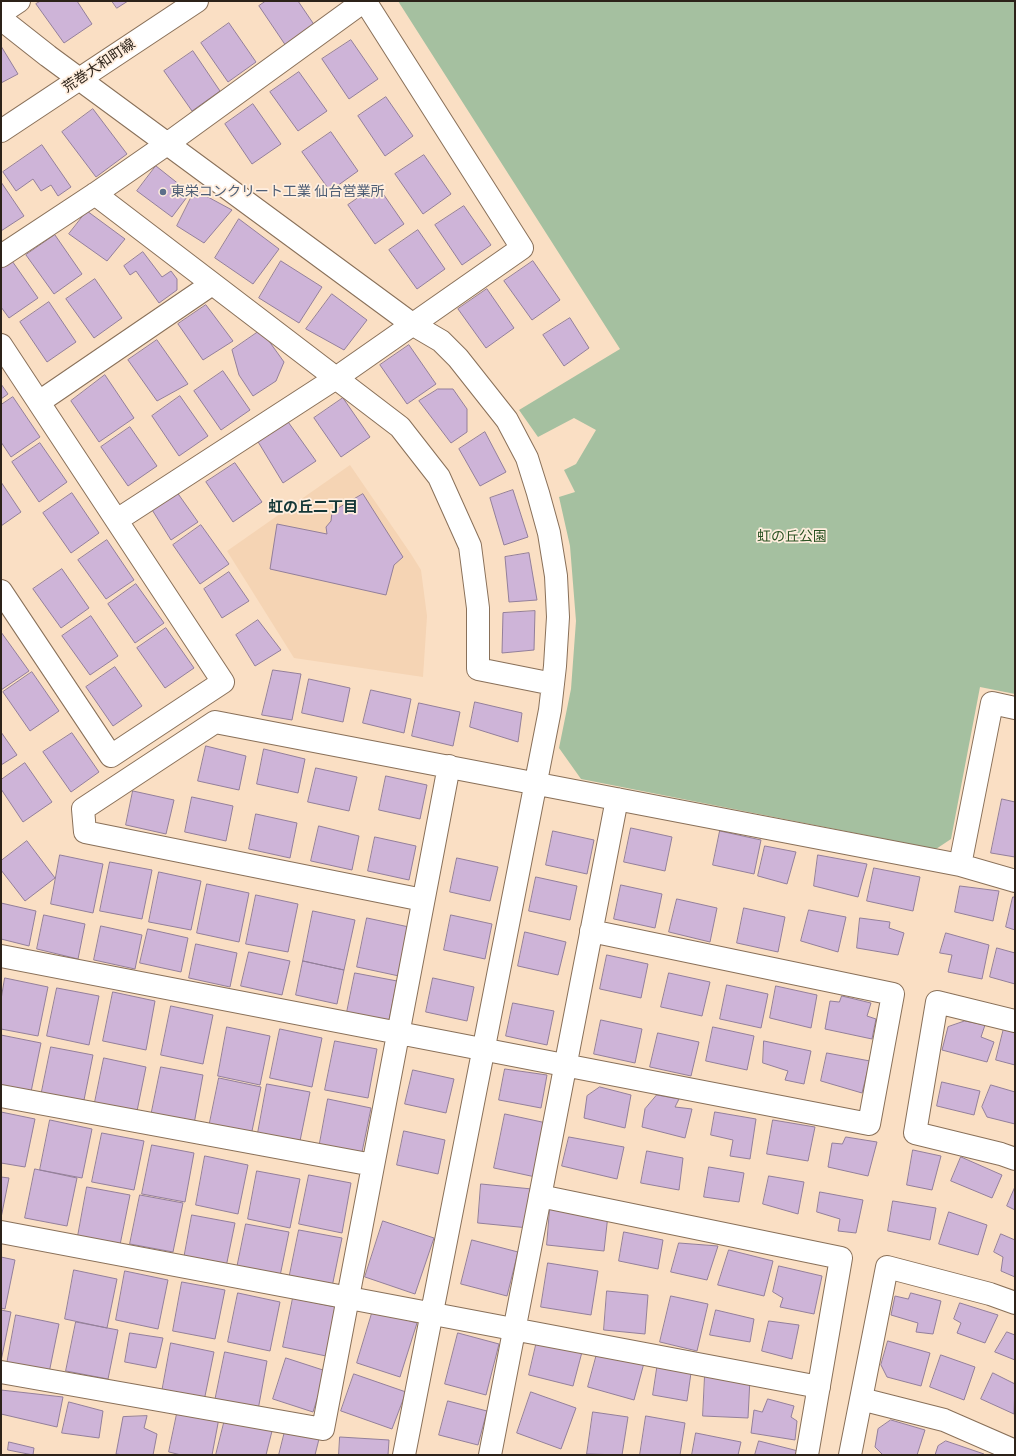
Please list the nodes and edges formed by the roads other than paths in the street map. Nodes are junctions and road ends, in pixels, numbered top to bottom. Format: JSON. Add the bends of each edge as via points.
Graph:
{"nodes":[{"id":1,"x":19,"y":1,"type":"edge"},
{"id":2,"x":197,"y":1,"type":"edge"},
{"id":3,"x":364,"y":1,"type":"edge"},
{"id":4,"x":1,"y":13,"type":"edge"},
{"id":5,"x":1,"y":19,"type":"edge"},
{"id":6,"x":79,"y":79,"type":"junction"},
{"id":7,"x":1,"y":131,"type":"edge"},
{"id":8,"x":167,"y":144,"type":"junction"},
{"id":9,"x":95,"y":194,"type":"junction"},
{"id":10,"x":1,"y":256,"type":"edge"},
{"id":11,"x":212,"y":284,"type":"junction"},
{"id":12,"x":412,"y":324,"type":"junction"},
{"id":13,"x":1,"y":345,"type":"edge"},
{"id":14,"x":336,"y":378,"type":"junction"},
{"id":15,"x":39,"y":402,"type":"junction"},
{"id":16,"x":117,"y":520,"type":"junction"},
{"id":17,"x":1,"y":591,"type":"edge"},
{"id":18,"x":552,"y":684,"type":"junction"},
{"id":19,"x":1015,"y":708,"type":"edge"},
{"id":20,"x":449,"y":766,"type":"junction"},
{"id":21,"x":535,"y":783,"type":"junction"},
{"id":22,"x":617,"y":799,"type":"junction"},
{"id":23,"x":960,"y":865,"type":"junction"},
{"id":24,"x":1015,"y":881,"type":"edge"},
{"id":25,"x":423,"y":900,"type":"junction"},
{"id":26,"x":591,"y":931,"type":"junction"},
{"id":27,"x":1,"y":956,"type":"edge"},
{"id":28,"x":1015,"y":1021,"type":"edge"},
{"id":29,"x":398,"y":1033,"type":"junction"},
{"id":30,"x":484,"y":1049,"type":"junction"},
{"id":31,"x":565,"y":1065,"type":"junction"},
{"id":32,"x":1,"y":1096,"type":"edge"},
{"id":33,"x":1015,"y":1159,"type":"edge"},
{"id":34,"x":373,"y":1165,"type":"junction"},
{"id":35,"x":540,"y":1196,"type":"junction"},
{"id":36,"x":1,"y":1232,"type":"edge"},
{"id":37,"x":348,"y":1298,"type":"junction"},
{"id":38,"x":1015,"y":1304,"type":"edge"},
{"id":39,"x":432,"y":1314,"type":"junction"},
{"id":40,"x":514,"y":1329,"type":"junction"},
{"id":41,"x":1,"y":1372,"type":"edge"},
{"id":42,"x":819,"y":1387,"type":"junction"},
{"id":43,"x":861,"y":1399,"type":"junction"},
{"id":44,"x":1015,"y":1451,"type":"edge"},
{"id":45,"x":404,"y":1455,"type":"edge"},
{"id":46,"x":490,"y":1455,"type":"edge"},
{"id":47,"x":807,"y":1455,"type":"edge"},
{"id":48,"x":850,"y":1455,"type":"edge"}],
"edges":[{"from":1,"to":4,"type":"street"},
{"from":2,"to":6,"type":"street","name":"荒巻大和町線"},
{"from":3,"to":8,"type":"street"},
{"from":3,"to":12,"type":"street","via":[[522,248]]},
{"from":5,"to":6,"type":"street"},
{"from":6,"to":7,"type":"street","name":"荒巻大和町線"},
{"from":6,"to":8,"type":"street"},
{"from":8,"to":9,"type":"street"},
{"from":8,"to":12,"type":"street"},
{"from":9,"to":10,"type":"street"},
{"from":9,"to":11,"type":"street"},
{"from":11,"to":14,"type":"street"},
{"from":11,"to":15,"type":"street"},
{"from":12,"to":14,"type":"street"},
{"from":12,"to":18,"type":"street","via":[[441,341],[458,358],[507,420],[527,458],[549,533],[556,576],[558,617]]},
{"from":13,"to":15,"type":"street"},
{"from":14,"to":16,"type":"street"},
{"from":14,"to":18,"type":"street","via":[[400,427],[439,477],[470,546],[478,608],[478,669]]},
{"from":15,"to":16,"type":"street"},
{"from":16,"to":17,"type":"street","via":[[223,682],[111,756]]},
{"from":18,"to":21,"type":"street","via":[[550,710]]},
{"from":19,"to":23,"type":"street","via":[[992,703]]},
{"from":20,"to":21,"type":"street"},
{"from":20,"to":25,"type":"street"},
{"from":20,"to":25,"type":"street","via":[[215,722],[83,809],[85,832]]},
{"from":21,"to":22,"type":"street"},
{"from":21,"to":30,"type":"street"},
{"from":22,"to":23,"type":"street"},
{"from":22,"to":26,"type":"street"},
{"from":23,"to":24,"type":"street"},
{"from":25,"to":29,"type":"street"},
{"from":26,"to":31,"type":"street"},
{"from":26,"to":31,"type":"street","via":[[893,994],[869,1124]]},
{"from":27,"to":29,"type":"street"},
{"from":28,"to":33,"type":"street","via":[[937,1002],[915,1133]]},
{"from":29,"to":30,"type":"street"},
{"from":29,"to":34,"type":"street"},
{"from":30,"to":31,"type":"street"},
{"from":30,"to":39,"type":"street"},
{"from":31,"to":35,"type":"street"},
{"from":32,"to":34,"type":"street"},
{"from":34,"to":37,"type":"street"},
{"from":35,"to":40,"type":"street"},
{"from":35,"to":42,"type":"street","via":[[842,1258]]},
{"from":36,"to":37,"type":"street"},
{"from":37,"to":39,"type":"street"},
{"from":37,"to":41,"type":"street","via":[[323,1429]]},
{"from":38,"to":43,"type":"street","via":[[990,1294],[887,1267]]},
{"from":39,"to":40,"type":"street"},
{"from":39,"to":45,"type":"street"},
{"from":40,"to":42,"type":"street"},
{"from":40,"to":46,"type":"street"},
{"from":42,"to":47,"type":"street"},
{"from":43,"to":44,"type":"street","via":[[944,1420]]},
{"from":43,"to":48,"type":"street"}]}
